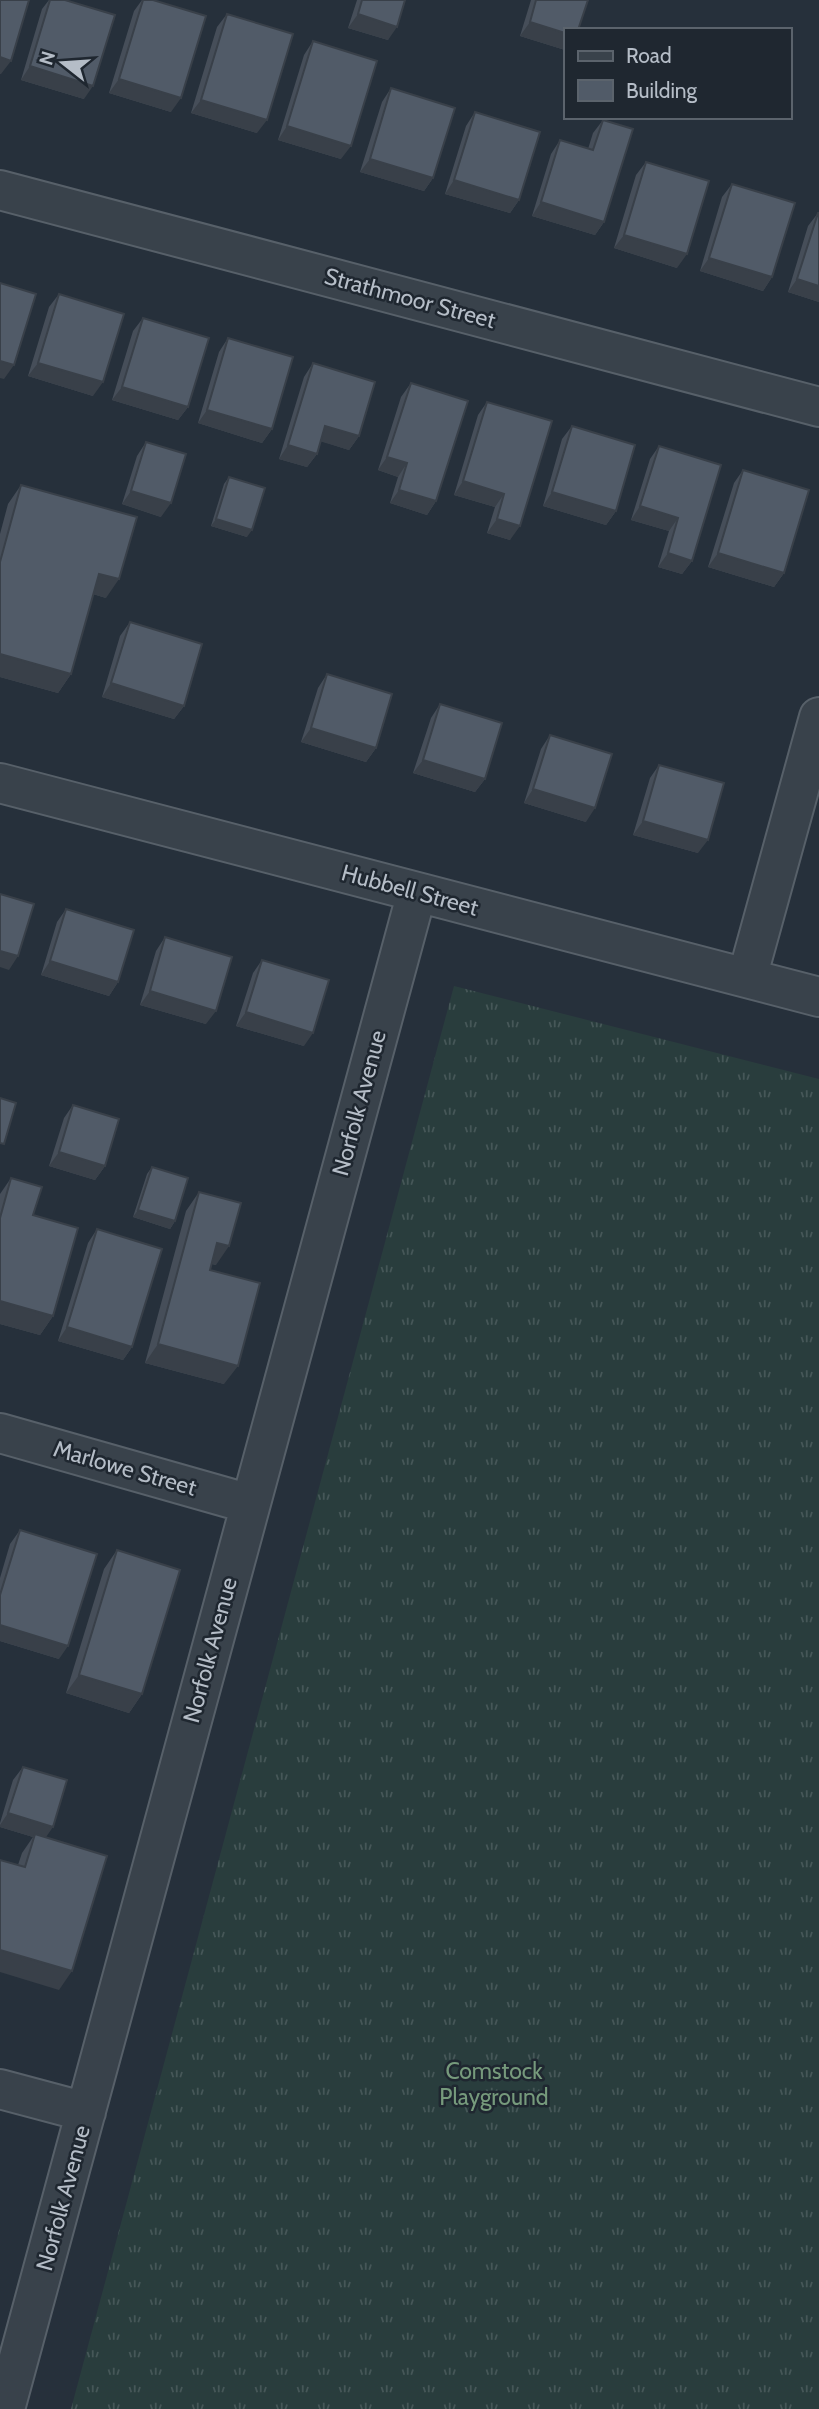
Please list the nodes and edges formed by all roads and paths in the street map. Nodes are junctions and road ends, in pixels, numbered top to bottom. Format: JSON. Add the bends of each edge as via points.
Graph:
{"nodes":[{"id":1,"x":0,"y":190,"type":"edge"},
{"id":2,"x":819,"y":407,"type":"edge"},
{"id":3,"x":819,"y":717,"type":"edge"},
{"id":4,"x":0,"y":783,"type":"edge"},
{"id":5,"x":417,"y":892,"type":"junction"},
{"id":6,"x":747,"y":978,"type":"junction"},
{"id":7,"x":819,"y":998,"type":"edge"},
{"id":8,"x":0,"y":1433,"type":"edge"},
{"id":9,"x":250,"y":1504,"type":"junction"},
{"id":10,"x":0,"y":2089,"type":"edge"},
{"id":11,"x":86,"y":2112,"type":"junction"},
{"id":12,"x":5,"y":2409,"type":"edge"}],
"edges":[{"from":1,"to":2,"type":"street","name":"Strathmoor Street"},
{"from":3,"to":6,"type":"street"},
{"from":4,"to":5,"type":"street","name":"Hubbell Street"},
{"from":5,"to":6,"type":"street","name":"Hubbell Street"},
{"from":5,"to":9,"type":"street","name":"Norfolk Avenue"},
{"from":6,"to":7,"type":"street","name":"Hubbell Street"},
{"from":8,"to":9,"type":"street","name":"Marlowe Street"},
{"from":9,"to":11,"type":"street","name":"Norfolk Avenue"},
{"from":10,"to":11,"type":"street"},
{"from":11,"to":12,"type":"street","name":"Norfolk Avenue"}]}
